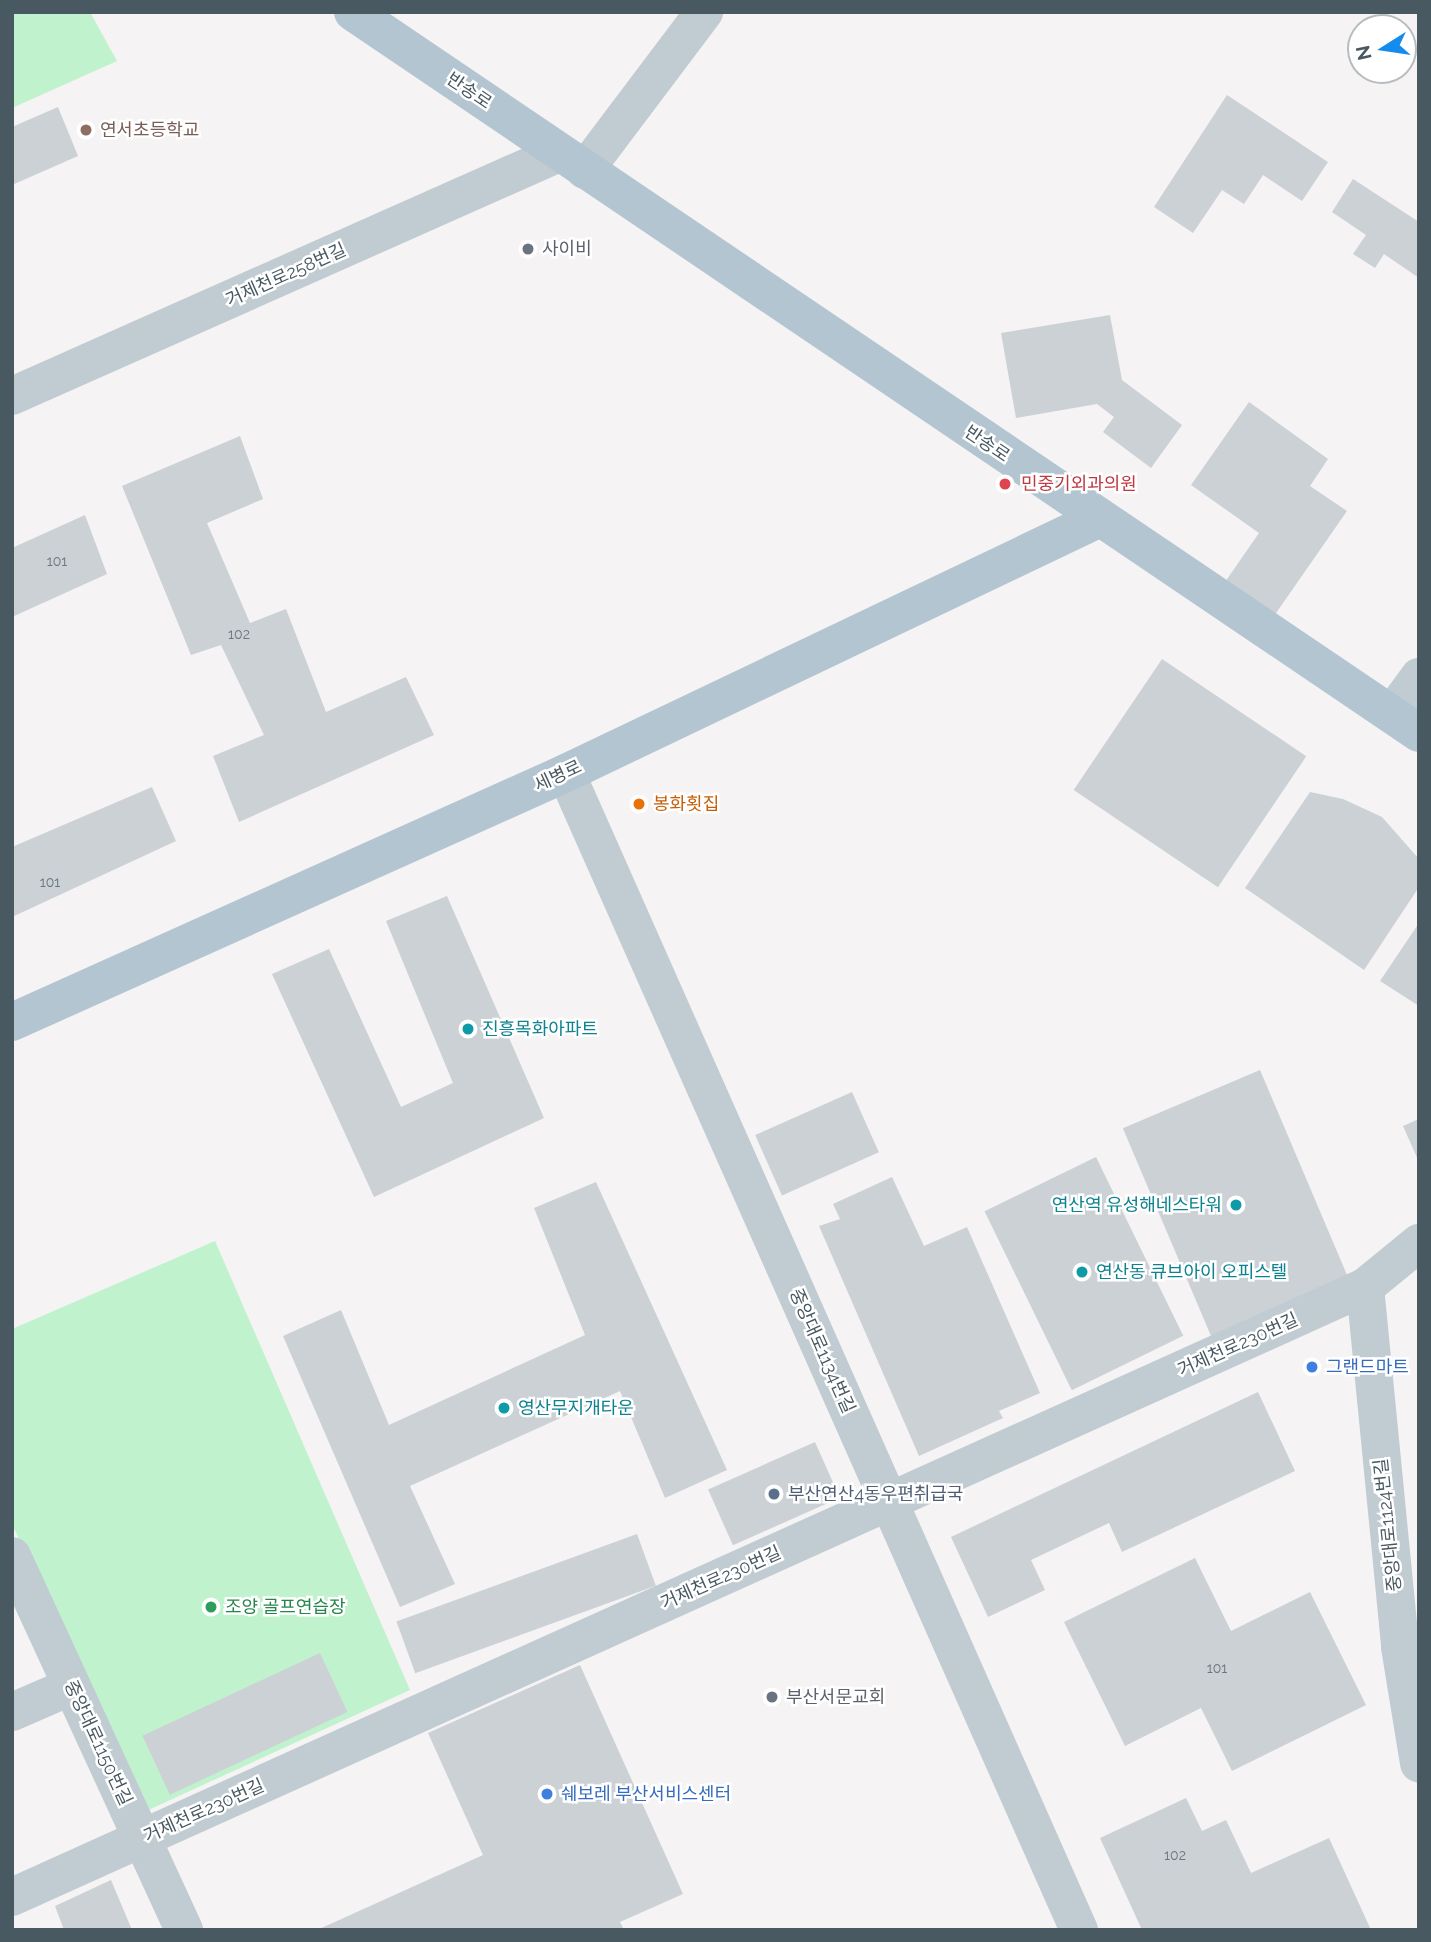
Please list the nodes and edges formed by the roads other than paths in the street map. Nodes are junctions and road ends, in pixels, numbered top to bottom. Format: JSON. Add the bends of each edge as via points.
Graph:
{"nodes":[{"id":1,"x":353,"y":12,"type":"edge"},
{"id":2,"x":704,"y":12,"type":"edge"},
{"id":3,"x":572,"y":161,"type":"junction"},
{"id":4,"x":12,"y":397,"type":"edge"},
{"id":5,"x":1098,"y":519,"type":"junction"},
{"id":6,"x":1419,"y":677,"type":"edge"},
{"id":7,"x":1405,"y":723,"type":"edge"},
{"id":8,"x":566,"y":773,"type":"junction"},
{"id":9,"x":12,"y":1022,"type":"edge"},
{"id":10,"x":1419,"y":1243,"type":"edge"},
{"id":11,"x":1365,"y":1287,"type":"junction"},
{"id":12,"x":889,"y":1502,"type":"junction"},
{"id":13,"x":12,"y":1556,"type":"edge"},
{"id":14,"x":1409,"y":1646,"type":"edge"},
{"id":15,"x":72,"y":1686,"type":"junction"},
{"id":16,"x":12,"y":1712,"type":"edge"},
{"id":17,"x":1419,"y":1763,"type":"edge"},
{"id":18,"x":142,"y":1839,"type":"junction"},
{"id":19,"x":12,"y":1897,"type":"edge"},
{"id":20,"x":184,"y":1930,"type":"edge"},
{"id":21,"x":1079,"y":1930,"type":"edge"}],
"edges":[{"from":1,"to":3,"type":"main road","name":"반송로"},
{"from":2,"to":3,"type":"street"},
{"from":3,"to":4,"type":"street","name":"거제천로258번길"},
{"from":3,"to":5,"type":"main road","name":"반송로"},
{"from":5,"to":7,"type":"main road","name":"반송로"},
{"from":5,"to":8,"type":"main road","name":"세병로"},
{"from":6,"to":7,"type":"street","name":"반송로"},
{"from":8,"to":9,"type":"main road","name":"세병로"},
{"from":8,"to":12,"type":"street","name":"중앙대로1134번길"},
{"from":10,"to":11,"type":"street","name":"거제천로230번길"},
{"from":11,"to":12,"type":"street","name":"거제천로230번길"},
{"from":11,"to":14,"type":"street","name":"중앙대로1124번길"},
{"from":12,"to":18,"type":"street","name":"거제천로230번길"},
{"from":12,"to":21,"type":"street","name":"중앙대로1134번길"},
{"from":13,"to":15,"type":"street","name":"중앙대로1150번길"},
{"from":14,"to":17,"type":"street","name":"중앙대로1124번길"},
{"from":15,"to":16,"type":"street"},
{"from":15,"to":18,"type":"street","name":"중앙대로1150번길"},
{"from":18,"to":19,"type":"street","name":"거제천로230번길"},
{"from":18,"to":20,"type":"street","name":"중앙대로1150번길"}]}
